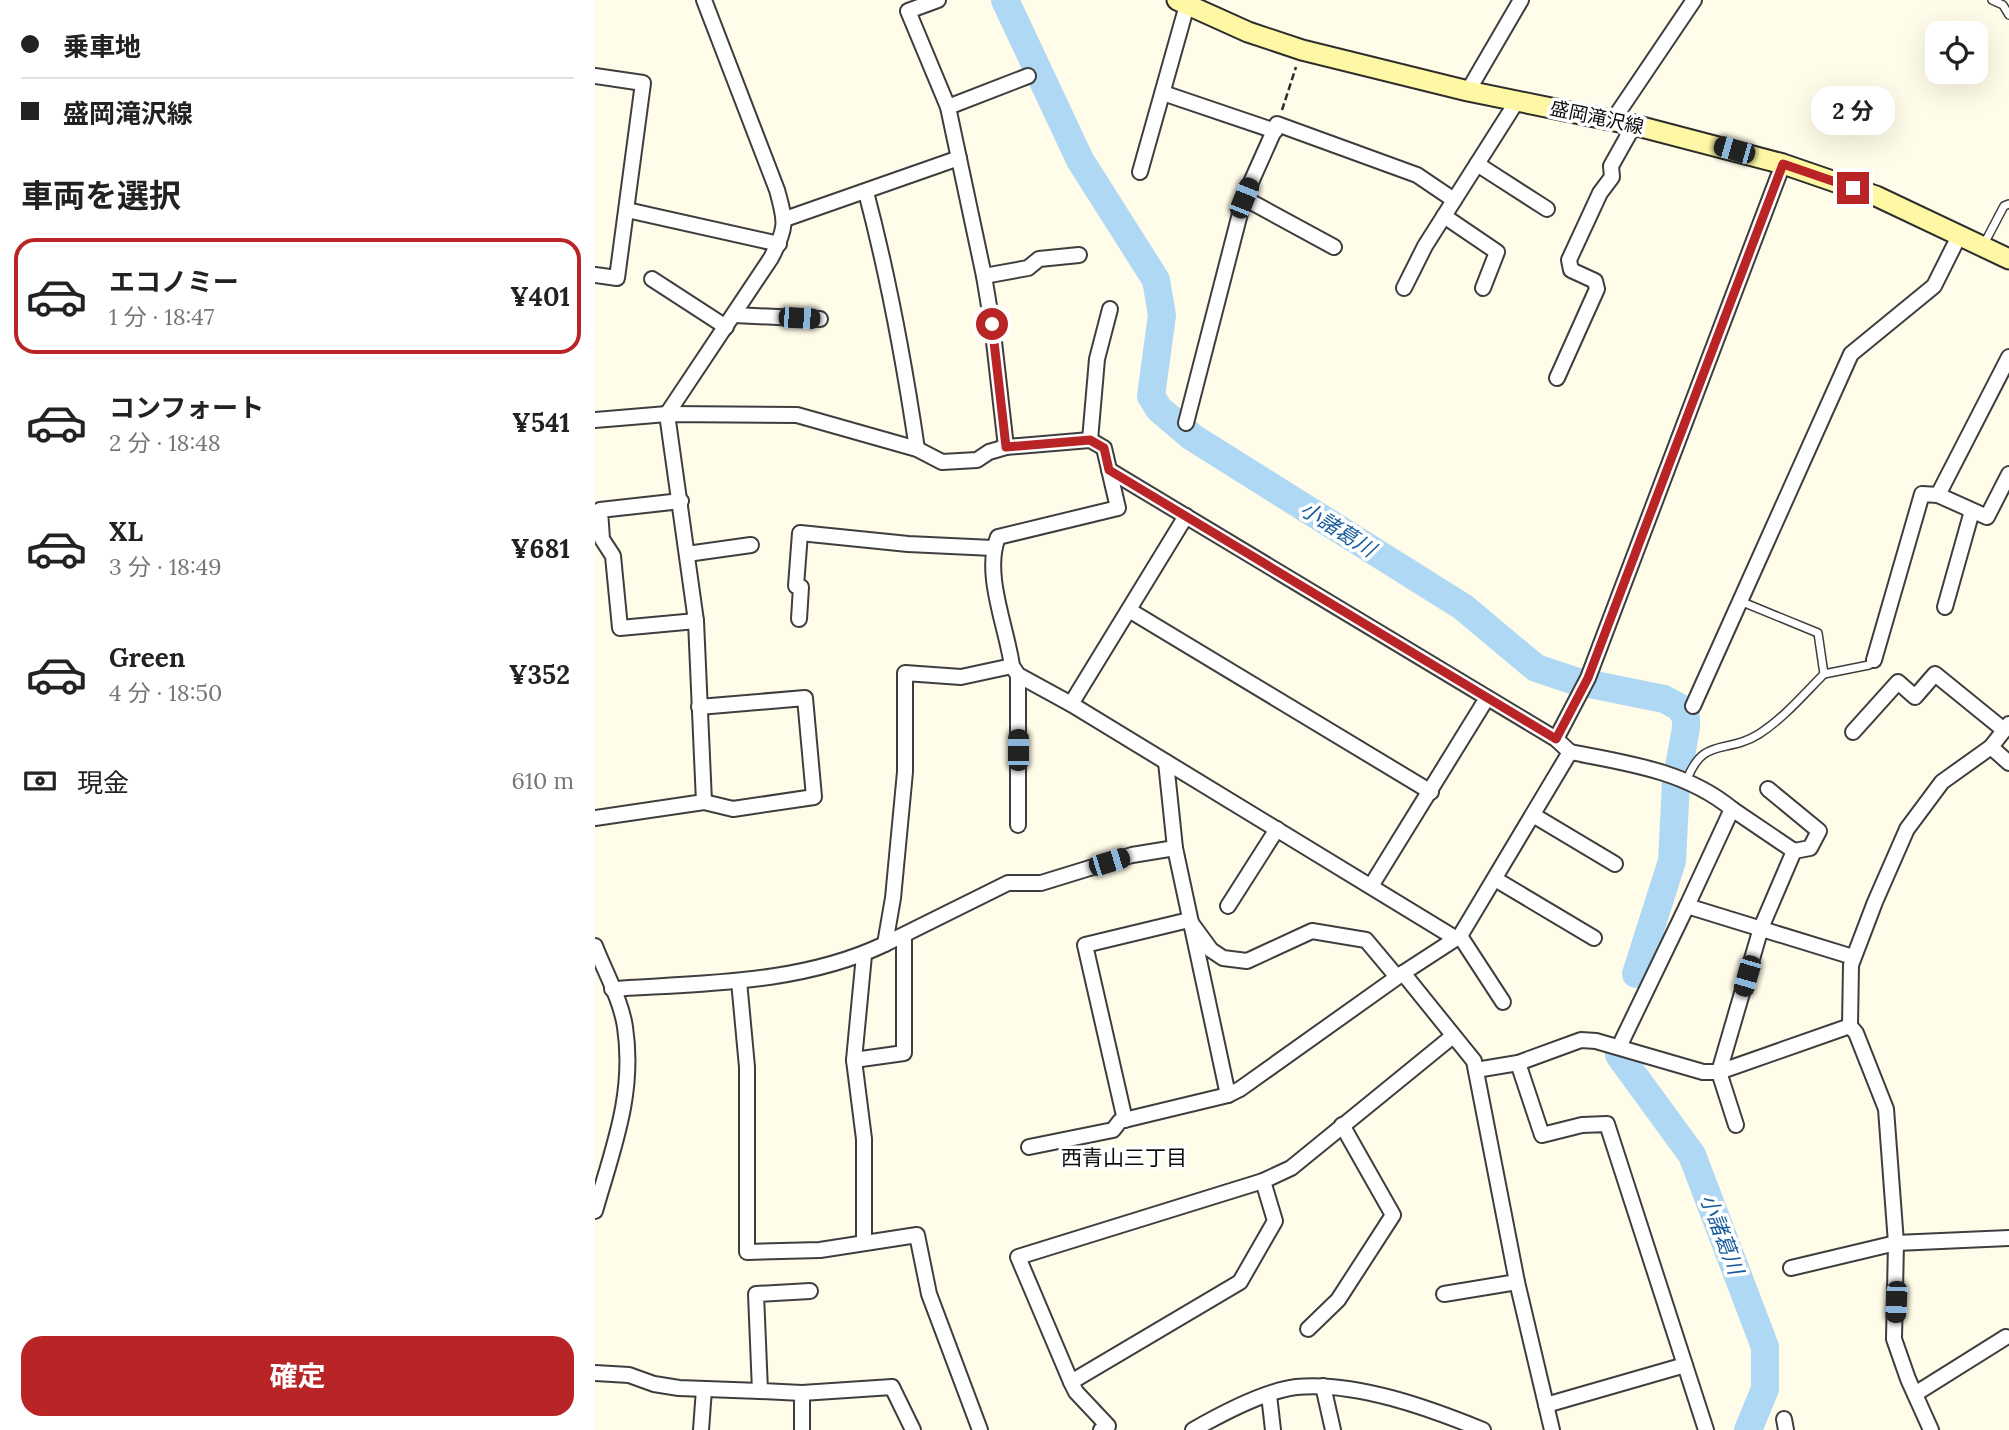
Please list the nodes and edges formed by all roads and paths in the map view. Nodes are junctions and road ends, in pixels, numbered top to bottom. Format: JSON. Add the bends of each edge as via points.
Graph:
{"nodes":[{"id":1,"x":704,"y":0,"type":"edge"},
{"id":2,"x":939,"y":0,"type":"edge"},
{"id":3,"x":1521,"y":0,"type":"edge"},
{"id":4,"x":1694,"y":0,"type":"edge"},
{"id":5,"x":1992,"y":0,"type":"edge"},
{"id":6,"x":1182,"y":2,"type":"edge"},
{"id":7,"x":2009,"y":15,"type":"edge"},
{"id":8,"x":1302,"y":50,"type":"junction"},
{"id":9,"x":595,"y":76,"type":"edge"},
{"id":10,"x":1028,"y":76,"type":"dead end"},
{"id":11,"x":1468,"y":91,"type":"junction"},
{"id":12,"x":1163,"y":93,"type":"junction"},
{"id":13,"x":1517,"y":101,"type":"junction"},
{"id":14,"x":948,"y":107,"type":"junction"},
{"id":15,"x":1613,"y":120,"type":"junction"},
{"id":16,"x":1634,"y":125,"type":"junction"},
{"id":17,"x":1276,"y":128,"type":"junction"},
{"id":18,"x":959,"y":158,"type":"junction"},
{"id":19,"x":1477,"y":164,"type":"junction"},
{"id":20,"x":1783,"y":164,"type":"junction"},
{"id":21,"x":1140,"y":173,"type":"dead end"},
{"id":22,"x":866,"y":192,"type":"junction"},
{"id":23,"x":1244,"y":198,"type":"junction"},
{"id":24,"x":1454,"y":200,"type":"junction"},
{"id":25,"x":2009,"y":204,"type":"edge"},
{"id":26,"x":1547,"y":209,"type":"dead end"},
{"id":27,"x":627,"y":210,"type":"junction"},
{"id":28,"x":1444,"y":216,"type":"junction"},
{"id":29,"x":785,"y":219,"type":"junction"},
{"id":30,"x":1960,"y":234,"type":"junction"},
{"id":31,"x":779,"y":243,"type":"junction"},
{"id":32,"x":1983,"y":245,"type":"junction"},
{"id":33,"x":1334,"y":247,"type":"dead end"},
{"id":34,"x":1079,"y":255,"type":"dead end"},
{"id":35,"x":2009,"y":259,"type":"edge"},
{"id":36,"x":595,"y":275,"type":"edge"},
{"id":37,"x":984,"y":276,"type":"junction"},
{"id":38,"x":652,"y":279,"type":"dead end"},
{"id":39,"x":1404,"y":288,"type":"dead end"},
{"id":40,"x":1483,"y":288,"type":"dead end"},
{"id":41,"x":1110,"y":309,"type":"dead end"},
{"id":42,"x":820,"y":319,"type":"dead end"},
{"id":43,"x":730,"y":321,"type":"junction"},
{"id":44,"x":2009,"y":357,"type":"edge"},
{"id":45,"x":1557,"y":378,"type":"dead end"},
{"id":46,"x":667,"y":414,"type":"junction"},
{"id":47,"x":595,"y":420,"type":"edge"},
{"id":48,"x":1186,"y":423,"type":"dead end"},
{"id":49,"x":1090,"y":440,"type":"junction"},
{"id":50,"x":1006,"y":447,"type":"junction"},
{"id":51,"x":917,"y":449,"type":"junction"},
{"id":52,"x":1109,"y":470,"type":"junction"},
{"id":53,"x":2009,"y":474,"type":"edge"},
{"id":54,"x":1938,"y":495,"type":"junction"},
{"id":55,"x":681,"y":501,"type":"junction"},
{"id":56,"x":1972,"y":511,"type":"junction"},
{"id":57,"x":1186,"y":516,"type":"junction"},
{"id":58,"x":751,"y":545,"type":"dead end"},
{"id":59,"x":993,"y":548,"type":"junction"},
{"id":60,"x":687,"y":554,"type":"junction"},
{"id":61,"x":1739,"y":601,"type":"junction"},
{"id":62,"x":1945,"y":607,"type":"dead end"},
{"id":63,"x":1129,"y":610,"type":"junction"},
{"id":64,"x":799,"y":619,"type":"dead end"},
{"id":65,"x":696,"y":621,"type":"junction"},
{"id":66,"x":1874,"y":660,"type":"joint"},
{"id":67,"x":1015,"y":671,"type":"junction"},
{"id":68,"x":1824,"y":674,"type":"junction"},
{"id":69,"x":1487,"y":698,"type":"junction"},
{"id":70,"x":1071,"y":705,"type":"junction"},
{"id":71,"x":1693,"y":706,"type":"dead end"},
{"id":72,"x":699,"y":707,"type":"junction"},
{"id":73,"x":2006,"y":727,"type":"edge"},
{"id":74,"x":1853,"y":732,"type":"dead end"},
{"id":75,"x":1556,"y":739,"type":"junction"},
{"id":76,"x":1991,"y":747,"type":"junction"},
{"id":77,"x":1570,"y":752,"type":"junction"},
{"id":78,"x":1166,"y":762,"type":"junction"},
{"id":79,"x":2009,"y":763,"type":"edge"},
{"id":80,"x":1682,"y":780,"type":"junction"},
{"id":81,"x":1768,"y":789,"type":"dead end"},
{"id":82,"x":1431,"y":792,"type":"junction"},
{"id":83,"x":704,"y":802,"type":"junction"},
{"id":84,"x":1732,"y":808,"type":"junction"},
{"id":85,"x":1533,"y":815,"type":"junction"},
{"id":86,"x":595,"y":818,"type":"edge"},
{"id":87,"x":1018,"y":825,"type":"dead end"},
{"id":88,"x":1277,"y":829,"type":"junction"},
{"id":89,"x":1175,"y":848,"type":"junction"},
{"id":90,"x":1794,"y":850,"type":"junction"},
{"id":91,"x":1615,"y":864,"type":"dead end"},
{"id":92,"x":1495,"y":879,"type":"junction"},
{"id":93,"x":1371,"y":886,"type":"junction"},
{"id":94,"x":1228,"y":906,"type":"dead end"},
{"id":95,"x":1688,"y":906,"type":"junction"},
{"id":96,"x":1189,"y":920,"type":"junction"},
{"id":97,"x":1761,"y":929,"type":"junction"},
{"id":98,"x":904,"y":936,"type":"junction"},
{"id":99,"x":1458,"y":937,"type":"junction"},
{"id":100,"x":1594,"y":938,"type":"dead end"},
{"id":101,"x":885,"y":944,"type":"junction"},
{"id":102,"x":595,"y":946,"type":"edge"},
{"id":103,"x":864,"y":955,"type":"junction"},
{"id":104,"x":1853,"y":957,"type":"junction"},
{"id":105,"x":1400,"y":975,"type":"junction"},
{"id":106,"x":739,"y":981,"type":"junction"},
{"id":107,"x":612,"y":989,"type":"junction"},
{"id":108,"x":1503,"y":1002,"type":"dead end"},
{"id":109,"x":1850,"y":1026,"type":"junction"},
{"id":110,"x":1453,"y":1037,"type":"junction"},
{"id":111,"x":1619,"y":1047,"type":"junction"},
{"id":112,"x":854,"y":1060,"type":"junction"},
{"id":113,"x":1518,"y":1063,"type":"junction"},
{"id":114,"x":1476,"y":1070,"type":"junction"},
{"id":115,"x":1720,"y":1072,"type":"junction"},
{"id":116,"x":1228,"y":1095,"type":"junction"},
{"id":117,"x":1125,"y":1120,"type":"junction"},
{"id":118,"x":1342,"y":1125,"type":"junction"},
{"id":119,"x":1736,"y":1125,"type":"dead end"},
{"id":120,"x":1029,"y":1147,"type":"dead end"},
{"id":121,"x":1263,"y":1181,"type":"junction"},
{"id":122,"x":595,"y":1211,"type":"edge"},
{"id":123,"x":2009,"y":1238,"type":"edge"},
{"id":124,"x":865,"y":1243,"type":"junction"},
{"id":125,"x":1895,"y":1243,"type":"junction"},
{"id":126,"x":1791,"y":1268,"type":"dead end"},
{"id":127,"x":1517,"y":1282,"type":"junction"},
{"id":128,"x":810,"y":1291,"type":"dead end"},
{"id":129,"x":1444,"y":1294,"type":"dead end"},
{"id":130,"x":1308,"y":1329,"type":"dead end"},
{"id":131,"x":2006,"y":1337,"type":"dead end"},
{"id":132,"x":1685,"y":1365,"type":"junction"},
{"id":133,"x":595,"y":1374,"type":"edge"},
{"id":134,"x":1071,"y":1382,"type":"junction"},
{"id":135,"x":1323,"y":1386,"type":"junction"},
{"id":136,"x":704,"y":1389,"type":"junction"},
{"id":137,"x":760,"y":1391,"type":"junction"},
{"id":138,"x":801,"y":1393,"type":"junction"},
{"id":139,"x":1915,"y":1394,"type":"junction"},
{"id":140,"x":1269,"y":1395,"type":"junction"},
{"id":141,"x":1546,"y":1405,"type":"junction"},
{"id":142,"x":1469,"y":1427,"type":"edge"},
{"id":143,"x":701,"y":1430,"type":"edge"},
{"id":144,"x":802,"y":1430,"type":"edge"},
{"id":145,"x":913,"y":1430,"type":"edge"},
{"id":146,"x":979,"y":1430,"type":"edge"},
{"id":147,"x":1101,"y":1430,"type":"edge"},
{"id":148,"x":1193,"y":1430,"type":"edge"},
{"id":149,"x":1273,"y":1430,"type":"edge"},
{"id":150,"x":1333,"y":1430,"type":"edge"},
{"id":151,"x":1483,"y":1430,"type":"edge"},
{"id":152,"x":1552,"y":1430,"type":"edge"},
{"id":153,"x":1706,"y":1430,"type":"edge"},
{"id":154,"x":1931,"y":1430,"type":"edge"}],
"edges":[{"from":1,"to":29,"type":"street"},
{"from":2,"to":14,"type":"street","via":[[908,11]]},
{"from":3,"to":11,"type":"street"},
{"from":4,"to":15,"type":"street"},
{"from":5,"to":7,"type":"lane","via":[[2003,5]]},
{"from":6,"to":8,"type":"main road","name":"盛岡滝沢線"},
{"from":6,"to":12,"type":"street"},
{"from":8,"to":11,"type":"main road","name":"盛岡滝沢線"},
{"from":8,"to":17,"type":"path"},
{"from":9,"to":27,"type":"street","via":[[643,83]]},
{"from":10,"to":14,"type":"street"},
{"from":11,"to":13,"type":"main road","name":"盛岡滝沢線"},
{"from":12,"to":17,"type":"street"},
{"from":12,"to":21,"type":"street"},
{"from":13,"to":15,"type":"main road","name":"盛岡滝沢線"},
{"from":13,"to":19,"type":"street"},
{"from":14,"to":18,"type":"street"},
{"from":15,"to":16,"type":"main road","name":"盛岡滝沢線"},
{"from":16,"to":20,"type":"main road","name":"盛岡滝沢線"},
{"from":16,"to":45,"type":"street","via":[[1569,260],[1571,270],[1595,281],[1597,289]]},
{"from":17,"to":23,"type":"street"},
{"from":17,"to":24,"type":"street","via":[[1417,175]]},
{"from":18,"to":22,"type":"street"},
{"from":18,"to":37,"type":"street"},
{"from":19,"to":24,"type":"street"},
{"from":19,"to":26,"type":"street"},
{"from":20,"to":30,"type":"main road","name":"盛岡滝沢線","via":[[1876,196]]},
{"from":20,"to":75,"type":"street","via":[[1588,678]]},
{"from":22,"to":29,"type":"street"},
{"from":22,"to":51,"type":"street","via":[[901,342]]},
{"from":23,"to":33,"type":"street"},
{"from":23,"to":48,"type":"street"},
{"from":24,"to":28,"type":"street"},
{"from":25,"to":32,"type":"lane"},
{"from":27,"to":31,"type":"street"},
{"from":27,"to":36,"type":"street","via":[[617,278]]},
{"from":28,"to":39,"type":"street"},
{"from":28,"to":40,"type":"street","via":[[1497,252]]},
{"from":29,"to":31,"type":"street"},
{"from":30,"to":32,"type":"main road","name":"盛岡滝沢線"},
{"from":30,"to":61,"type":"street","via":[[1934,286],[1850,354]]},
{"from":31,"to":43,"type":"street"},
{"from":32,"to":35,"type":"main road","name":"盛岡滝沢線"},
{"from":34,"to":37,"type":"street","via":[[1039,259],[1028,268]]},
{"from":37,"to":50,"type":"street"},
{"from":38,"to":43,"type":"street"},
{"from":41,"to":49,"type":"street","via":[[1097,359]]},
{"from":42,"to":43,"type":"street"},
{"from":43,"to":46,"type":"street"},
{"from":44,"to":54,"type":"street"},
{"from":46,"to":47,"type":"street"},
{"from":46,"to":51,"type":"street","via":[[797,415]]},
{"from":46,"to":55,"type":"street"},
{"from":49,"to":50,"type":"street"},
{"from":49,"to":52,"type":"street","via":[[1104,448]]},
{"from":50,"to":51,"type":"street","via":[[977,460],[942,462]]},
{"from":52,"to":57,"type":"street"},
{"from":52,"to":59,"type":"street","via":[[1118,508],[997,537]]},
{"from":53,"to":56,"type":"street","via":[[1987,517]]},
{"from":54,"to":56,"type":"street"},
{"from":54,"to":66,"type":"street","via":[[1922,494]]},
{"from":55,"to":60,"type":"street"},
{"from":55,"to":65,"type":"street","via":[[600,510],[602,539],[613,556],[620,628]]},
{"from":56,"to":62,"type":"street"},
{"from":57,"to":63,"type":"street"},
{"from":57,"to":69,"type":"street"},
{"from":58,"to":60,"type":"street"},
{"from":59,"to":64,"type":"street","via":[[800,533]]},
{"from":59,"to":67,"type":"street","via":[[995,587]]},
{"from":60,"to":65,"type":"street"},
{"from":61,"to":68,"type":"lane","via":[[1818,633]]},
{"from":61,"to":71,"type":"street"},
{"from":63,"to":70,"type":"street"},
{"from":63,"to":82,"type":"street"},
{"from":65,"to":72,"type":"street"},
{"from":66,"to":68,"type":"lane"},
{"from":67,"to":70,"type":"street"},
{"from":67,"to":87,"type":"street"},
{"from":67,"to":101,"type":"street","via":[[961,677],[905,673],[905,772]]},
{"from":68,"to":80,"type":"lane","via":[[1760,733],[1745,742],[1703,753]]},
{"from":69,"to":75,"type":"street"},
{"from":69,"to":82,"type":"street"},
{"from":70,"to":78,"type":"street"},
{"from":72,"to":83,"type":"street"},
{"from":72,"to":83,"type":"street","via":[[805,698],[814,797],[733,809]]},
{"from":73,"to":74,"type":"street","via":[[1934,674],[1915,697],[1898,682]]},
{"from":73,"to":76,"type":"street"},
{"from":75,"to":77,"type":"street"},
{"from":76,"to":79,"type":"street"},
{"from":76,"to":104,"type":"street","via":[[1941,782],[1907,829]]},
{"from":77,"to":80,"type":"street","via":[[1656,769]]},
{"from":77,"to":85,"type":"street"},
{"from":78,"to":88,"type":"street"},
{"from":78,"to":89,"type":"street"},
{"from":80,"to":84,"type":"street"},
{"from":81,"to":90,"type":"street","via":[[1819,831],[1810,848]]},
{"from":82,"to":93,"type":"street"},
{"from":83,"to":86,"type":"street"},
{"from":84,"to":90,"type":"street"},
{"from":84,"to":95,"type":"street"},
{"from":85,"to":91,"type":"street"},
{"from":85,"to":92,"type":"street"},
{"from":88,"to":93,"type":"street"},
{"from":88,"to":94,"type":"street"},
{"from":89,"to":96,"type":"street"},
{"from":89,"to":98,"type":"street","via":[[1132,855],[1041,883],[1008,883]]},
{"from":90,"to":97,"type":"street"},
{"from":92,"to":99,"type":"street"},
{"from":92,"to":100,"type":"street"},
{"from":93,"to":99,"type":"street"},
{"from":95,"to":97,"type":"street"},
{"from":95,"to":111,"type":"street"},
{"from":96,"to":105,"type":"street","via":[[1211,950],[1223,958],[1247,961],[1312,931],[1366,940]]},
{"from":96,"to":116,"type":"street"},
{"from":96,"to":117,"type":"street","via":[[1085,945]]},
{"from":97,"to":104,"type":"street"},
{"from":97,"to":115,"type":"street"},
{"from":98,"to":101,"type":"street"},
{"from":98,"to":112,"type":"street","via":[[904,1053]]},
{"from":99,"to":105,"type":"street"},
{"from":99,"to":108,"type":"street"},
{"from":101,"to":103,"type":"street"},
{"from":102,"to":107,"type":"street"},
{"from":103,"to":106,"type":"street","via":[[788,975]]},
{"from":103,"to":112,"type":"street"},
{"from":104,"to":109,"type":"street"},
{"from":105,"to":110,"type":"street"},
{"from":105,"to":116,"type":"street"},
{"from":106,"to":107,"type":"street"},
{"from":106,"to":124,"type":"street","via":[[747,1066],[747,1252],[820,1250]]},
{"from":107,"to":122,"type":"street","via":[[625,1025],[628,1070],[625,1104]]},
{"from":109,"to":115,"type":"street"},
{"from":109,"to":125,"type":"street","via":[[1886,1109]]},
{"from":110,"to":114,"type":"street","via":[[1474,1061]]},
{"from":110,"to":118,"type":"street"},
{"from":111,"to":113,"type":"street","via":[[1581,1040]]},
{"from":111,"to":115,"type":"street","via":[[1703,1072]]},
{"from":112,"to":124,"type":"street","via":[[864,1139]]},
{"from":113,"to":114,"type":"street"},
{"from":113,"to":132,"type":"street","via":[[1542,1135],[1607,1124]]},
{"from":114,"to":127,"type":"street"},
{"from":115,"to":119,"type":"street"},
{"from":116,"to":117,"type":"street"},
{"from":117,"to":120,"type":"street","via":[[1113,1130]]},
{"from":118,"to":121,"type":"street","via":[[1291,1168]]},
{"from":118,"to":130,"type":"street","via":[[1393,1215],[1338,1300]]},
{"from":121,"to":134,"type":"street","via":[[1275,1221],[1240,1282]]},
{"from":121,"to":134,"type":"street","via":[[1018,1257]]},
{"from":123,"to":125,"type":"street"},
{"from":124,"to":146,"type":"street","via":[[917,1235],[929,1294]]},
{"from":125,"to":126,"type":"street"},
{"from":125,"to":139,"type":"street","via":[[1894,1339]]},
{"from":127,"to":129,"type":"street"},
{"from":127,"to":141,"type":"street"},
{"from":128,"to":137,"type":"street","via":[[756,1294]]},
{"from":131,"to":139,"type":"street"},
{"from":132,"to":141,"type":"street"},
{"from":132,"to":153,"type":"street"},
{"from":133,"to":136,"type":"street","via":[[629,1375],[654,1384]]},
{"from":134,"to":147,"type":"street","via":[[1108,1426]]},
{"from":135,"to":140,"type":"street","via":[[1294,1387]]},
{"from":135,"to":142,"type":"street","via":[[1387,1397]]},
{"from":135,"to":150,"type":"street"},
{"from":136,"to":137,"type":"street"},
{"from":136,"to":143,"type":"street"},
{"from":137,"to":138,"type":"street"},
{"from":138,"to":144,"type":"street"},
{"from":138,"to":145,"type":"street","via":[[892,1387]]},
{"from":139,"to":154,"type":"street"},
{"from":140,"to":148,"type":"street"},
{"from":140,"to":149,"type":"street"},
{"from":141,"to":152,"type":"street"},
{"from":142,"to":151,"type":"street"}]}
